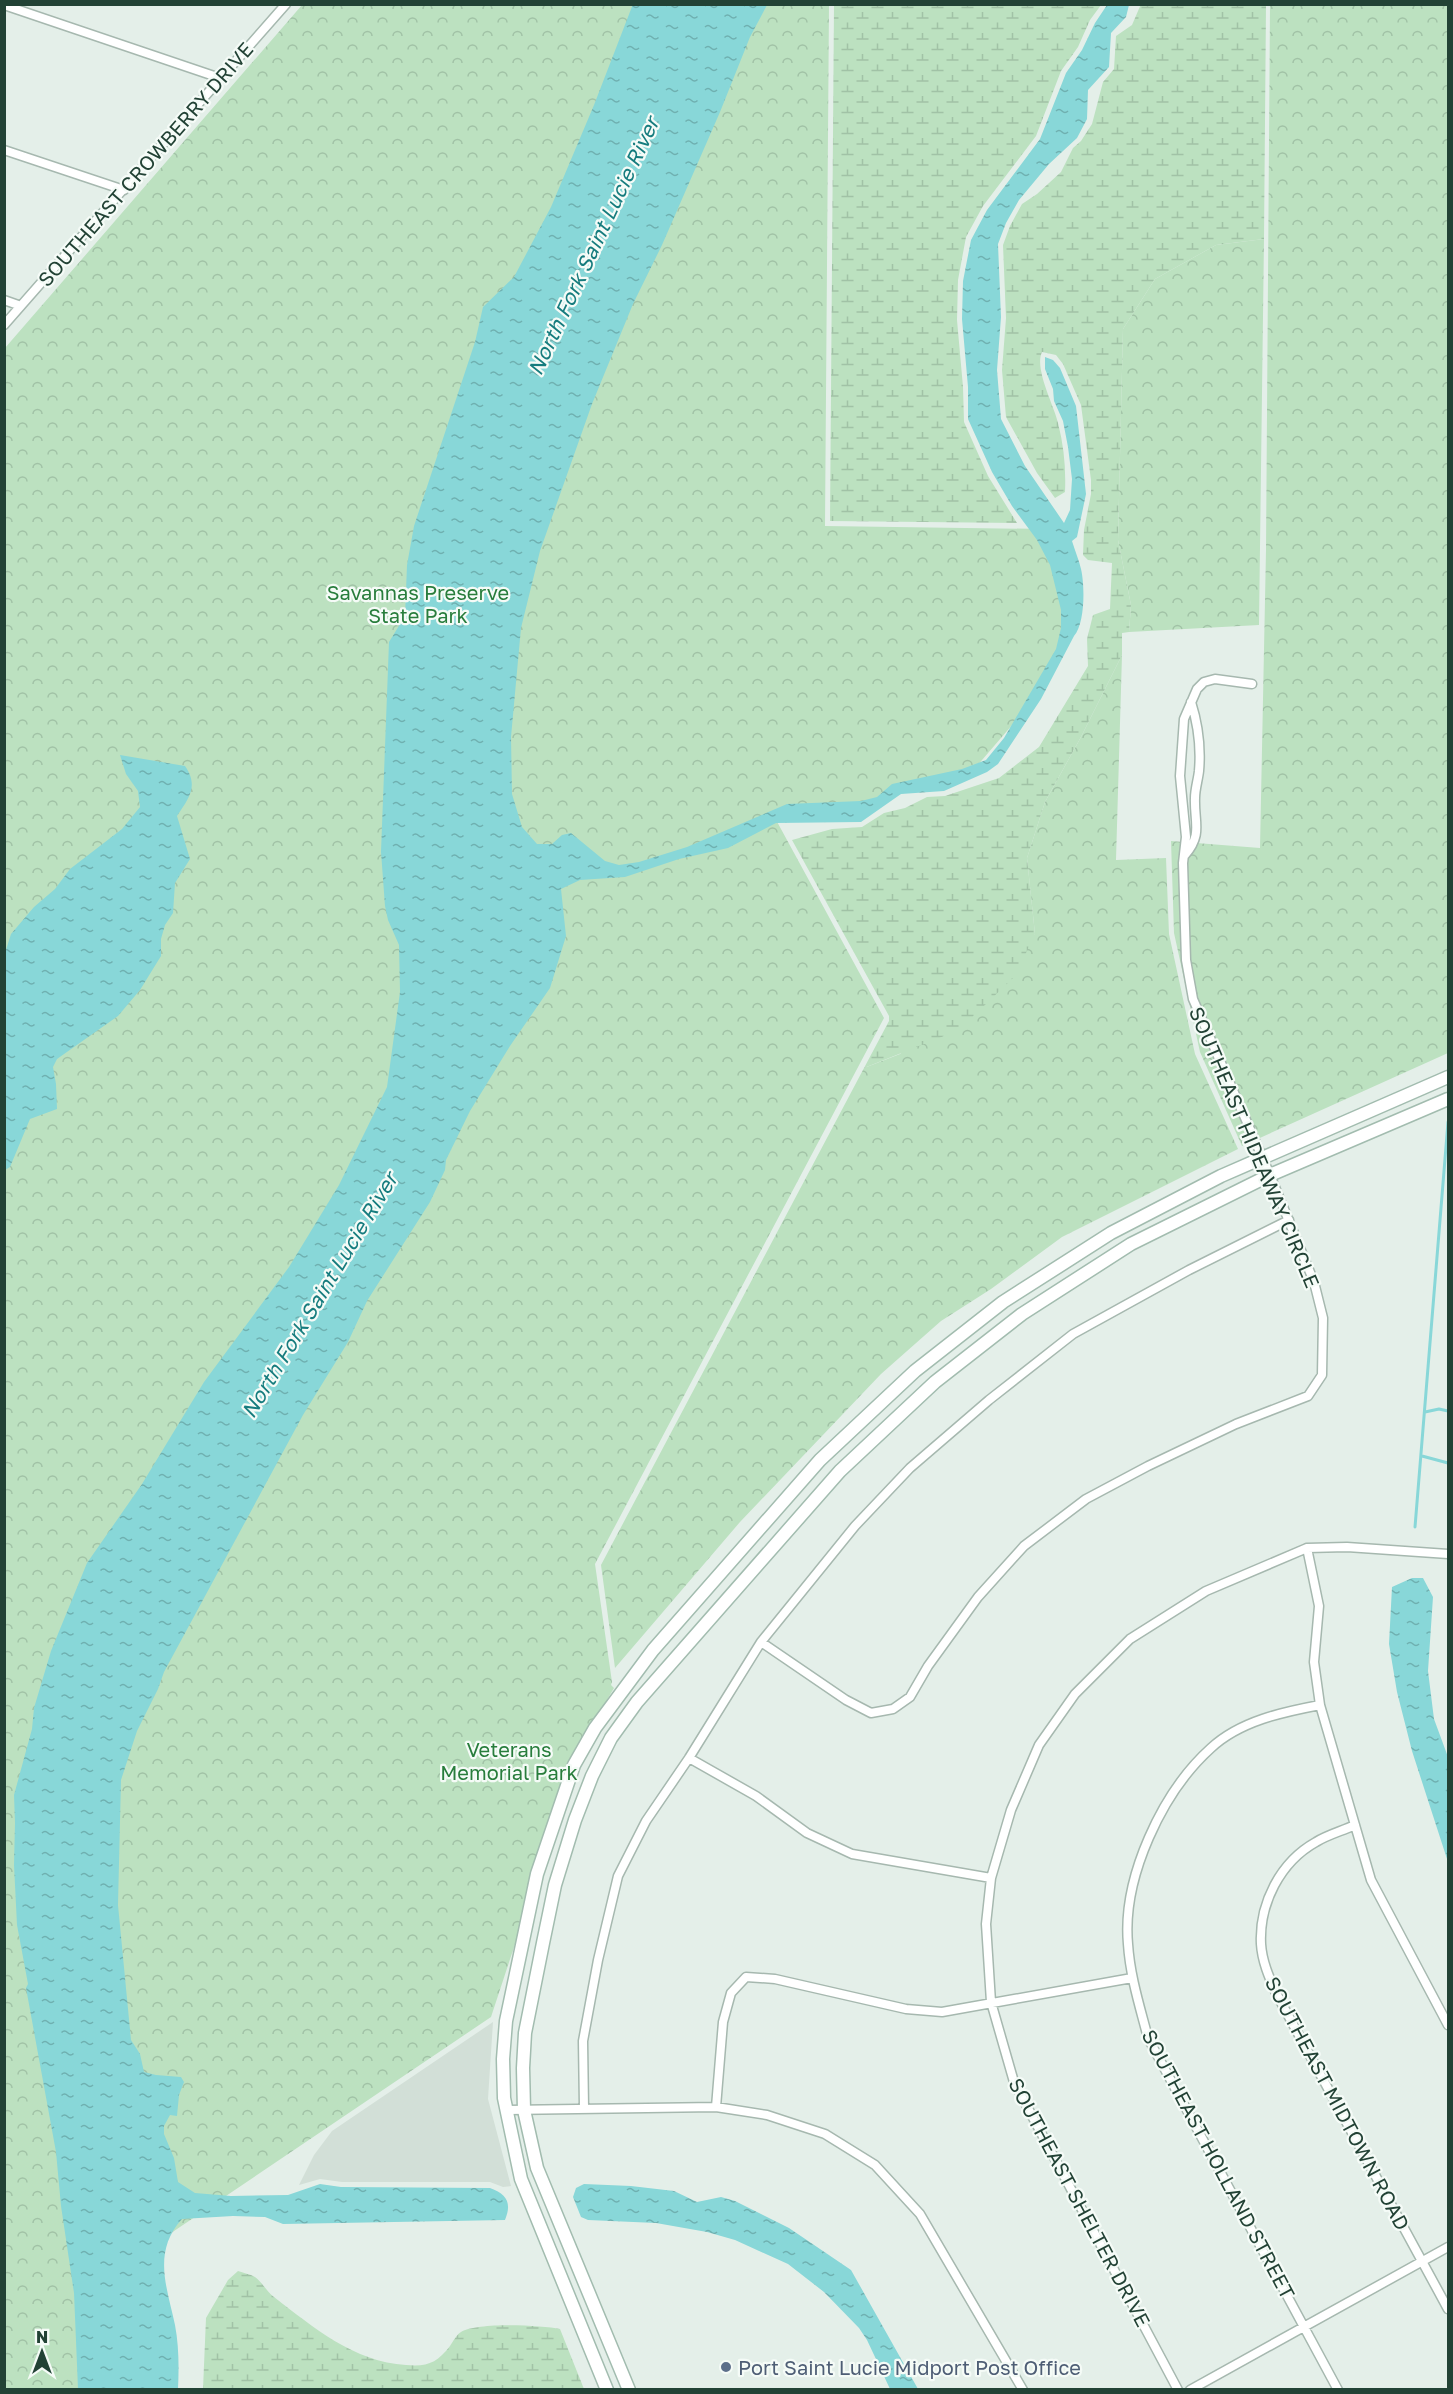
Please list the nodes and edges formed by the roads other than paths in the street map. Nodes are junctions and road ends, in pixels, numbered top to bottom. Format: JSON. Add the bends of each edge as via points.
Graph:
{"nodes":[{"id":1,"x":286,"y":4,"type":"edge"},
{"id":2,"x":4,"y":5,"type":"edge"},
{"id":3,"x":220,"y":78,"type":"junction"},
{"id":4,"x":4,"y":150,"type":"edge"},
{"id":5,"x":124,"y":190,"type":"junction"},
{"id":6,"x":4,"y":300,"type":"edge"},
{"id":7,"x":21,"y":306,"type":"junction"},
{"id":8,"x":4,"y":325,"type":"edge"},
{"id":9,"x":1252,"y":684,"type":"dead end"},
{"id":10,"x":1191,"y":702,"type":"junction"},
{"id":11,"x":1182,"y":765,"type":"junction"},
{"id":12,"x":1199,"y":766,"type":"junction"},
{"id":13,"x":1185,"y":855,"type":"junction"},
{"id":14,"x":1449,"y":1077,"type":"edge"},
{"id":15,"x":1449,"y":1099,"type":"edge"},
{"id":16,"x":1263,"y":1157,"type":"junction"},
{"id":17,"x":1270,"y":1175,"type":"junction"},
{"id":18,"x":1288,"y":1220,"type":"junction"},
{"id":19,"x":1307,"y":1548,"type":"junction"},
{"id":20,"x":1449,"y":1554,"type":"edge"},
{"id":21,"x":761,"y":1642,"type":"junction"},
{"id":22,"x":1320,"y":1706,"type":"junction"},
{"id":23,"x":689,"y":1758,"type":"junction"},
{"id":24,"x":1354,"y":1825,"type":"junction"},
{"id":25,"x":991,"y":1878,"type":"junction"},
{"id":26,"x":1132,"y":1978,"type":"junction"},
{"id":27,"x":991,"y":2002,"type":"junction"},
{"id":28,"x":1449,"y":2025,"type":"edge"},
{"id":29,"x":716,"y":2107,"type":"junction"},
{"id":30,"x":584,"y":2108,"type":"junction"},
{"id":31,"x":506,"y":2110,"type":"junction"},
{"id":32,"x":524,"y":2110,"type":"junction"},
{"id":33,"x":1449,"y":2247,"type":"edge"},
{"id":34,"x":1422,"y":2261,"type":"junction"},
{"id":35,"x":1449,"y":2309,"type":"edge"},
{"id":36,"x":1304,"y":2326,"type":"junction"},
{"id":37,"x":607,"y":2390,"type":"edge"},
{"id":38,"x":629,"y":2390,"type":"edge"},
{"id":39,"x":1023,"y":2390,"type":"edge"},
{"id":40,"x":1178,"y":2390,"type":"edge"},
{"id":41,"x":1190,"y":2390,"type":"edge"},
{"id":42,"x":1338,"y":2390,"type":"edge"}],
"edges":[{"from":1,"to":3,"type":"street","name":"SOUTHEAST CROWBERRY DRIVE"},
{"from":2,"to":3,"type":"street"},
{"from":3,"to":5,"type":"street","name":"SOUTHEAST CROWBERRY DRIVE"},
{"from":4,"to":5,"type":"street"},
{"from":5,"to":7,"type":"street","name":"SOUTHEAST CROWBERRY DRIVE"},
{"from":6,"to":7,"type":"street"},
{"from":7,"to":8,"type":"street","name":"SOUTHEAST CROWBERRY DRIVE"},
{"from":9,"to":10,"type":"street","via":[[1210,680],[1200,684]]},
{"from":10,"to":11,"type":"street","name":"SOUTHEAST HIDEAWAY CIRCLE","via":[[1184,719]]},
{"from":10,"to":12,"type":"street","name":"SOUTHEAST HIDEAWAY CIRCLE"},
{"from":11,"to":12,"type":"street"},
{"from":11,"to":13,"type":"street","name":"SOUTHEAST HIDEAWAY CIRCLE"},
{"from":12,"to":13,"type":"street","name":"SOUTHEAST HIDEAWAY CIRCLE","via":[[1196,839]]},
{"from":13,"to":16,"type":"street","name":"SOUTHEAST HIDEAWAY CIRCLE","via":[[1186,960],[1193,999]]},
{"from":14,"to":16,"type":"main road"},
{"from":15,"to":17,"type":"main road"},
{"from":16,"to":17,"type":"street","name":"SOUTHEAST HIDEAWAY CIRCLE"},
{"from":16,"to":31,"type":"main road","via":[[1111,1233],[1003,1302],[915,1371],[820,1460],[652,1650],[595,1728],[574,1765],[557,1810],[537,1874],[506,2021]]},
{"from":17,"to":18,"type":"street","name":"SOUTHEAST HIDEAWAY CIRCLE"},
{"from":17,"to":32,"type":"main road","via":[[1131,1244],[1022,1314],[935,1382],[840,1471],[637,1702],[611,1738],[591,1776],[555,1885],[525,2032]]},
{"from":18,"to":21,"type":"street","via":[[1073,1334],[989,1400],[910,1468],[855,1526]]},
{"from":18,"to":21,"type":"street","name":"SOUTHEAST HIDEAWAY CIRCLE","via":[[1314,1282],[1323,1318],[1322,1375],[1308,1396],[1236,1424],[1086,1499],[1024,1546],[978,1597],[910,1697],[893,1709],[871,1713],[862,1709]]},
{"from":19,"to":20,"type":"street","name":"SOUTHEAST SHELTER DRIVE"},
{"from":19,"to":22,"type":"street","via":[[1319,1606],[1314,1662]]},
{"from":19,"to":25,"type":"street","name":"SOUTHEAST SHELTER DRIVE","via":[[1206,1591],[1130,1639],[1075,1694],[1039,1745],[1011,1810]]},
{"from":21,"to":23,"type":"street"},
{"from":22,"to":24,"type":"street"},
{"from":22,"to":26,"type":"street","name":"SOUTHEAST HOLLAND STREET","via":[[1282,1712],[1245,1726],[1212,1747],[1186,1776],[1154,1823],[1137,1870],[1127,1941]]},
{"from":23,"to":25,"type":"street","via":[[756,1796],[807,1833],[852,1854]]},
{"from":23,"to":30,"type":"street","via":[[646,1821],[618,1876],[583,2041]]},
{"from":24,"to":28,"type":"street","via":[[1371,1880]]},
{"from":24,"to":34,"type":"street","name":"SOUTHEAST MIDTOWN ROAD","via":[[1315,1842],[1290,1864],[1270,1890],[1261,1944],[1276,1993]]},
{"from":25,"to":27,"type":"street","name":"SOUTHEAST SHELTER DRIVE","via":[[986,1924]]},
{"from":26,"to":27,"type":"street"},
{"from":26,"to":36,"type":"street","name":"SOUTHEAST HOLLAND STREET","via":[[1148,2038]]},
{"from":27,"to":29,"type":"street","via":[[942,2012],[906,2009],[775,1979],[746,1977],[730,1993],[723,2022]]},
{"from":27,"to":40,"type":"street","name":"SOUTHEAST SHELTER DRIVE","via":[[1014,2082]]},
{"from":29,"to":30,"type":"street"},
{"from":29,"to":39,"type":"street","via":[[767,2115],[825,2134],[875,2165],[920,2214]]},
{"from":30,"to":32,"type":"street"},
{"from":31,"to":32,"type":"street"},
{"from":31,"to":37,"type":"main road","via":[[521,2179]]},
{"from":32,"to":38,"type":"main road","via":[[537,2169]]},
{"from":33,"to":34,"type":"street"},
{"from":34,"to":35,"type":"street","name":"SOUTHEAST MIDTOWN ROAD"},
{"from":34,"to":36,"type":"street"},
{"from":36,"to":41,"type":"street"},
{"from":36,"to":42,"type":"street","name":"SOUTHEAST HOLLAND STREET"}]}
